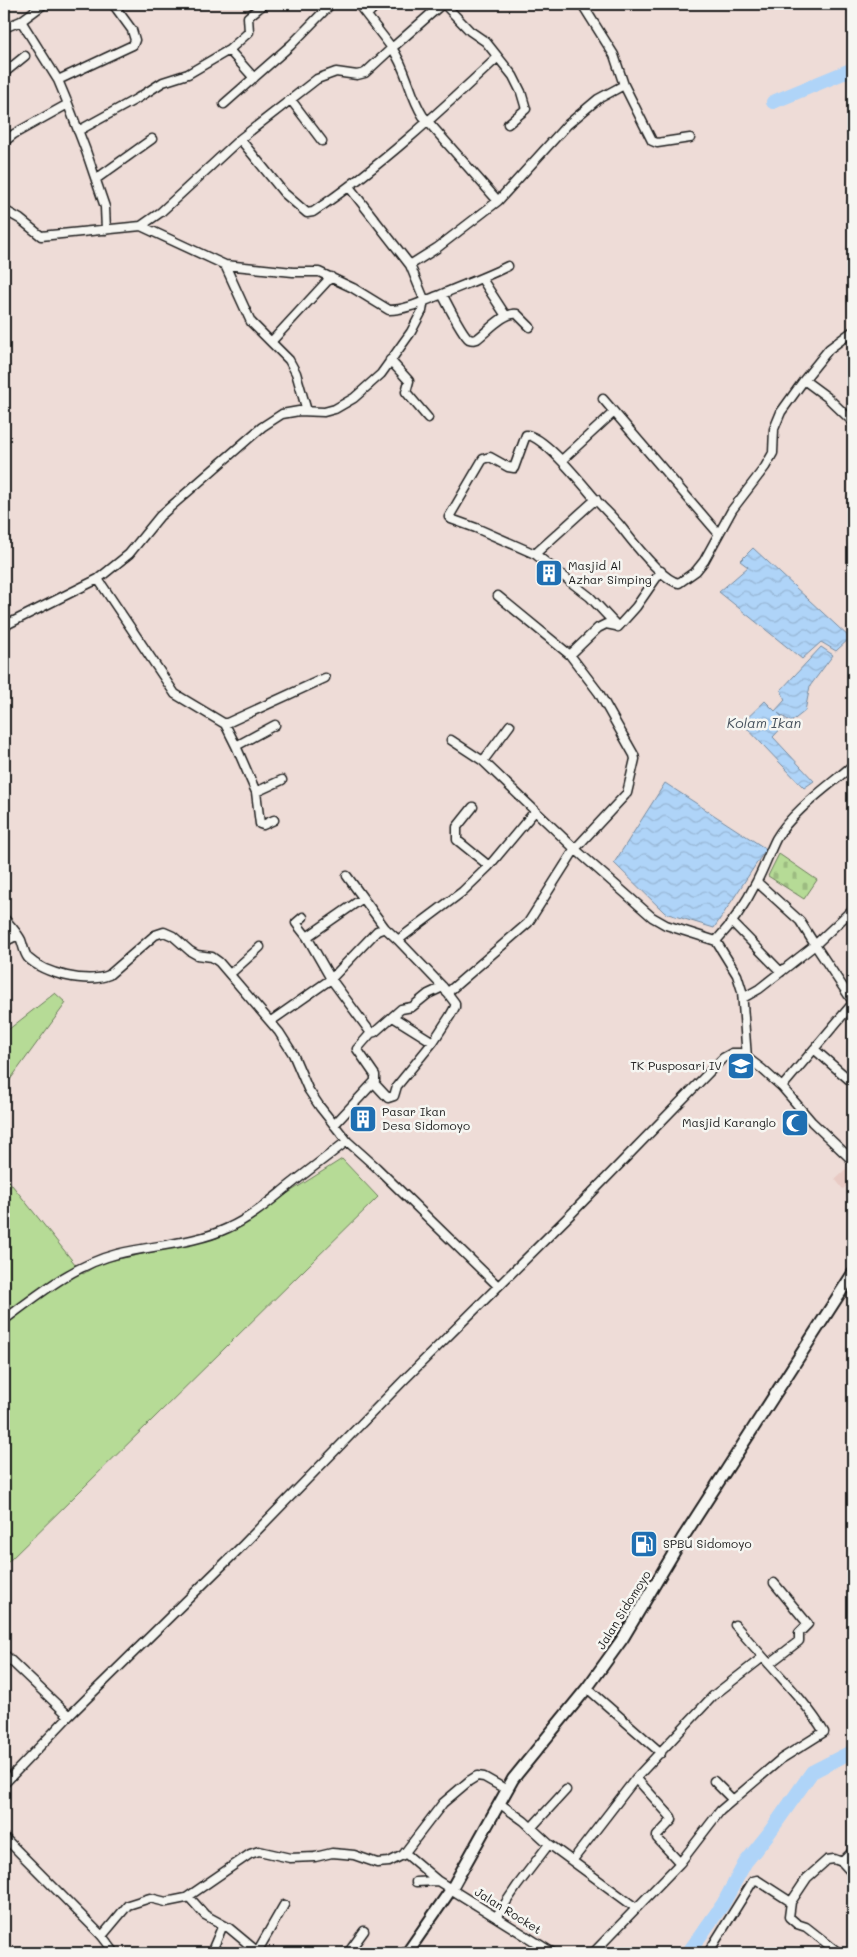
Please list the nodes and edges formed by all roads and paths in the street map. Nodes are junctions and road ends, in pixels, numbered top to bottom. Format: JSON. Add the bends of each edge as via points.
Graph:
{"nodes":[{"id":1,"x":44,"y":4,"type":"edge"},
{"id":2,"x":112,"y":4,"type":"edge"},
{"id":3,"x":264,"y":4,"type":"edge"},
{"id":4,"x":332,"y":4,"type":"edge"},
{"id":5,"x":339,"y":4,"type":"edge"},
{"id":6,"x":358,"y":4,"type":"edge"},
{"id":7,"x":378,"y":4,"type":"edge"},
{"id":8,"x":443,"y":4,"type":"edge"},
{"id":9,"x":582,"y":4,"type":"edge"},
{"id":10,"x":367,"y":15,"type":"junction"},
{"id":11,"x":21,"y":21,"type":"junction"},
{"id":12,"x":4,"y":28,"type":"edge"},
{"id":13,"x":392,"y":48,"type":"junction"},
{"id":14,"x":229,"y":50,"type":"junction"},
{"id":15,"x":25,"y":56,"type":"dead end"},
{"id":16,"x":498,"y":57,"type":"junction"},
{"id":17,"x":4,"y":73,"type":"edge"},
{"id":18,"x":254,"y":78,"type":"junction"},
{"id":19,"x":58,"y":80,"type":"junction"},
{"id":20,"x":624,"y":85,"type":"junction"},
{"id":21,"x":291,"y":100,"type":"junction"},
{"id":22,"x":68,"y":104,"type":"junction"},
{"id":23,"x":224,"y":104,"type":"dead end"},
{"id":24,"x":428,"y":122,"type":"junction"},
{"id":25,"x":508,"y":124,"type":"dead end"},
{"id":26,"x":78,"y":131,"type":"junction"},
{"id":27,"x":690,"y":138,"type":"dead end"},
{"id":28,"x":152,"y":139,"type":"dead end"},
{"id":29,"x":240,"y":139,"type":"junction"},
{"id":30,"x":322,"y":141,"type":"dead end"},
{"id":31,"x":4,"y":142,"type":"edge"},
{"id":32,"x":96,"y":179,"type":"junction"},
{"id":33,"x":350,"y":188,"type":"junction"},
{"id":34,"x":498,"y":201,"type":"junction"},
{"id":35,"x":4,"y":210,"type":"edge"},
{"id":36,"x":142,"y":226,"type":"junction"},
{"id":37,"x":106,"y":230,"type":"junction"},
{"id":38,"x":225,"y":265,"type":"junction"},
{"id":39,"x":410,"y":265,"type":"junction"},
{"id":40,"x":508,"y":266,"type":"dead end"},
{"id":41,"x":331,"y":277,"type":"junction"},
{"id":42,"x":482,"y":279,"type":"junction"},
{"id":43,"x":442,"y":294,"type":"junction"},
{"id":44,"x":423,"y":296,"type":"junction"},
{"id":45,"x":506,"y":316,"type":"junction"},
{"id":46,"x":530,"y":328,"type":"dead end"},
{"id":47,"x":853,"y":331,"type":"edge"},
{"id":48,"x":271,"y":342,"type":"junction"},
{"id":49,"x":390,"y":360,"type":"junction"},
{"id":50,"x":804,"y":380,"type":"junction"},
{"id":51,"x":603,"y":399,"type":"dead end"},
{"id":52,"x":307,"y":412,"type":"junction"},
{"id":53,"x":614,"y":412,"type":"junction"},
{"id":54,"x":428,"y":418,"type":"dead end"},
{"id":55,"x":853,"y":422,"type":"edge"},
{"id":56,"x":562,"y":460,"type":"junction"},
{"id":57,"x":596,"y":499,"type":"junction"},
{"id":58,"x":718,"y":533,"type":"junction"},
{"id":59,"x":536,"y":554,"type":"junction"},
{"id":60,"x":661,"y":571,"type":"junction"},
{"id":61,"x":98,"y":580,"type":"junction"},
{"id":62,"x":498,"y":596,"type":"dead end"},
{"id":63,"x":4,"y":626,"type":"edge"},
{"id":64,"x":618,"y":627,"type":"junction"},
{"id":65,"x":570,"y":655,"type":"junction"},
{"id":66,"x":325,"y":678,"type":"dead end"},
{"id":67,"x":225,"y":724,"type":"junction"},
{"id":68,"x":276,"y":725,"type":"dead end"},
{"id":69,"x":510,"y":725,"type":"dead end"},
{"id":70,"x":451,"y":740,"type":"dead end"},
{"id":71,"x":236,"y":746,"type":"junction"},
{"id":72,"x":483,"y":761,"type":"junction"},
{"id":73,"x":853,"y":765,"type":"edge"},
{"id":74,"x":282,"y":780,"type":"dead end"},
{"id":75,"x":256,"y":792,"type":"junction"},
{"id":76,"x":473,"y":807,"type":"dead end"},
{"id":77,"x":535,"y":811,"type":"junction"},
{"id":78,"x":274,"y":820,"type":"dead end"},
{"id":79,"x":575,"y":849,"type":"junction"},
{"id":80,"x":489,"y":866,"type":"junction"},
{"id":81,"x":348,"y":876,"type":"dead end"},
{"id":82,"x":757,"y":882,"type":"junction"},
{"id":83,"x":363,"y":898,"type":"junction"},
{"id":84,"x":853,"y":909,"type":"edge"},
{"id":85,"x":303,"y":917,"type":"dead end"},
{"id":86,"x":4,"y":918,"type":"edge"},
{"id":87,"x":732,"y":923,"type":"junction"},
{"id":88,"x":385,"y":928,"type":"junction"},
{"id":89,"x":18,"y":935,"type":"junction"},
{"id":90,"x":308,"y":937,"type":"junction"},
{"id":91,"x":398,"y":940,"type":"junction"},
{"id":92,"x":716,"y":941,"type":"junction"},
{"id":93,"x":4,"y":942,"type":"edge"},
{"id":94,"x":815,"y":945,"type":"junction"},
{"id":95,"x":260,"y":947,"type":"dead end"},
{"id":96,"x":781,"y":972,"type":"junction"},
{"id":97,"x":230,"y":974,"type":"junction"},
{"id":98,"x":332,"y":979,"type":"junction"},
{"id":99,"x":445,"y":990,"type":"junction"},
{"id":100,"x":743,"y":998,"type":"junction"},
{"id":101,"x":853,"y":1002,"type":"edge"},
{"id":102,"x":393,"y":1017,"type":"junction"},
{"id":103,"x":271,"y":1021,"type":"junction"},
{"id":104,"x":371,"y":1032,"type":"junction"},
{"id":105,"x":433,"y":1042,"type":"junction"},
{"id":106,"x":814,"y":1049,"type":"junction"},
{"id":107,"x":747,"y":1058,"type":"junction"},
{"id":108,"x":374,"y":1083,"type":"junction"},
{"id":109,"x":853,"y":1083,"type":"edge"},
{"id":110,"x":782,"y":1087,"type":"junction"},
{"id":111,"x":334,"y":1125,"type":"junction"},
{"id":112,"x":347,"y":1141,"type":"junction"},
{"id":113,"x":853,"y":1161,"type":"edge"},
{"id":114,"x":853,"y":1272,"type":"edge"},
{"id":115,"x":850,"y":1285,"type":"edge"},
{"id":116,"x":498,"y":1286,"type":"junction"},
{"id":117,"x":4,"y":1320,"type":"edge"},
{"id":118,"x":774,"y":1583,"type":"dead end"},
{"id":119,"x":735,"y":1625,"type":"dead end"},
{"id":120,"x":4,"y":1654,"type":"edge"},
{"id":121,"x":763,"y":1657,"type":"junction"},
{"id":122,"x":769,"y":1664,"type":"junction"},
{"id":123,"x":587,"y":1688,"type":"junction"},
{"id":124,"x":69,"y":1716,"type":"junction"},
{"id":125,"x":661,"y":1753,"type":"junction"},
{"id":126,"x":636,"y":1778,"type":"junction"},
{"id":127,"x":714,"y":1781,"type":"dead end"},
{"id":128,"x":4,"y":1784,"type":"edge"},
{"id":129,"x":507,"y":1790,"type":"junction"},
{"id":130,"x":566,"y":1790,"type":"dead end"},
{"id":131,"x":733,"y":1800,"type":"junction"},
{"id":132,"x":499,"y":1802,"type":"junction"},
{"id":133,"x":531,"y":1828,"type":"junction"},
{"id":134,"x":4,"y":1837,"type":"edge"},
{"id":135,"x":549,"y":1844,"type":"junction"},
{"id":136,"x":853,"y":1851,"type":"edge"},
{"id":137,"x":405,"y":1853,"type":"junction"},
{"id":138,"x":572,"y":1861,"type":"junction"},
{"id":139,"x":842,"y":1862,"type":"junction"},
{"id":140,"x":680,"y":1863,"type":"junction"},
{"id":141,"x":853,"y":1874,"type":"edge"},
{"id":142,"x":438,"y":1881,"type":"junction"},
{"id":143,"x":416,"y":1882,"type":"dead end"},
{"id":144,"x":450,"y":1890,"type":"junction"},
{"id":145,"x":188,"y":1896,"type":"junction"},
{"id":146,"x":791,"y":1902,"type":"junction"},
{"id":147,"x":284,"y":1905,"type":"dead end"},
{"id":148,"x":636,"y":1908,"type":"junction"},
{"id":149,"x":496,"y":1917,"type":"junction"},
{"id":150,"x":223,"y":1925,"type":"junction"},
{"id":151,"x":364,"y":1932,"type":"dead end"},
{"id":152,"x":102,"y":1936,"type":"junction"},
{"id":153,"x":115,"y":1953,"type":"edge"},
{"id":154,"x":211,"y":1953,"type":"edge"},
{"id":155,"x":258,"y":1953,"type":"edge"},
{"id":156,"x":348,"y":1953,"type":"edge"},
{"id":157,"x":407,"y":1953,"type":"edge"},
{"id":158,"x":553,"y":1953,"type":"edge"},
{"id":159,"x":593,"y":1953,"type":"edge"},
{"id":160,"x":708,"y":1953,"type":"edge"},
{"id":161,"x":839,"y":1953,"type":"edge"}],
"edges":[{"from":1,"to":11,"type":"street"},
{"from":2,"to":19,"type":"street","via":[[132,30],[133,45]]},
{"from":3,"to":14,"type":"street","via":[[248,18],[249,32]]},
{"from":4,"to":5,"type":"street"},
{"from":4,"to":18,"type":"street"},
{"from":6,"to":10,"type":"street"},
{"from":7,"to":10,"type":"street"},
{"from":8,"to":13,"type":"street"},
{"from":8,"to":16,"type":"street"},
{"from":9,"to":20,"type":"street","via":[[614,55]]},
{"from":10,"to":13,"type":"street"},
{"from":11,"to":12,"type":"street"},
{"from":11,"to":19,"type":"street"},
{"from":13,"to":21,"type":"street","via":[[365,73],[328,74]]},
{"from":13,"to":24,"type":"street","via":[[405,69],[415,103]]},
{"from":14,"to":18,"type":"street"},
{"from":14,"to":26,"type":"street","via":[[188,74],[163,82]]},
{"from":15,"to":17,"type":"street"},
{"from":16,"to":24,"type":"street"},
{"from":16,"to":25,"type":"street","via":[[513,76],[526,109]]},
{"from":18,"to":23,"type":"street"},
{"from":19,"to":22,"type":"street"},
{"from":20,"to":27,"type":"street","via":[[654,143]]},
{"from":20,"to":34,"type":"street","via":[[598,99],[566,125]]},
{"from":21,"to":29,"type":"street"},
{"from":21,"to":30,"type":"street"},
{"from":22,"to":26,"type":"street"},
{"from":22,"to":31,"type":"street"},
{"from":24,"to":33,"type":"street"},
{"from":24,"to":34,"type":"street"},
{"from":26,"to":32,"type":"street"},
{"from":28,"to":32,"type":"street"},
{"from":29,"to":33,"type":"street","via":[[284,192],[308,213]]},
{"from":29,"to":36,"type":"street","via":[[162,212]]},
{"from":32,"to":37,"type":"street"},
{"from":33,"to":39,"type":"street"},
{"from":34,"to":39,"type":"street"},
{"from":35,"to":37,"type":"street","via":[[41,236]]},
{"from":36,"to":37,"type":"street"},
{"from":36,"to":38,"type":"street"},
{"from":38,"to":41,"type":"street","via":[[293,272],[317,271]]},
{"from":38,"to":48,"type":"street","via":[[248,319]]},
{"from":39,"to":44,"type":"street"},
{"from":40,"to":42,"type":"street"},
{"from":41,"to":44,"type":"street","via":[[389,310]]},
{"from":41,"to":48,"type":"street"},
{"from":42,"to":43,"type":"street"},
{"from":42,"to":45,"type":"street"},
{"from":43,"to":44,"type":"street"},
{"from":43,"to":45,"type":"street","via":[[458,324],[472,340]]},
{"from":44,"to":49,"type":"street","via":[[417,323]]},
{"from":45,"to":46,"type":"street","via":[[516,313]]},
{"from":47,"to":50,"type":"street","via":[[829,349]]},
{"from":48,"to":52,"type":"street","via":[[289,360],[296,373]]},
{"from":49,"to":52,"type":"street","via":[[376,379],[354,398],[335,409]]},
{"from":49,"to":54,"type":"street","via":[[409,381],[406,392]]},
{"from":50,"to":55,"type":"street"},
{"from":50,"to":58,"type":"street","via":[[781,412],[774,429],[773,454],[766,467]]},
{"from":51,"to":53,"type":"street"},
{"from":52,"to":61,"type":"street","via":[[282,414],[262,428],[160,516],[129,554]]},
{"from":53,"to":56,"type":"street"},
{"from":53,"to":58,"type":"street"},
{"from":56,"to":57,"type":"street"},
{"from":56,"to":59,"type":"street","via":[[534,437],[526,435],[514,468],[490,457],[483,459],[449,517]]},
{"from":57,"to":59,"type":"street"},
{"from":57,"to":60,"type":"street"},
{"from":58,"to":60,"type":"street","via":[[704,561],[683,582],[675,583]]},
{"from":59,"to":64,"type":"street","via":[[590,597]]},
{"from":60,"to":64,"type":"street"},
{"from":61,"to":63,"type":"street"},
{"from":61,"to":67,"type":"street","via":[[175,694]]},
{"from":62,"to":65,"type":"street"},
{"from":64,"to":65,"type":"street","via":[[606,624],[598,628]]},
{"from":65,"to":79,"type":"street","via":[[599,694],[635,759],[627,793]]},
{"from":66,"to":67,"type":"street"},
{"from":67,"to":71,"type":"street"},
{"from":68,"to":71,"type":"street"},
{"from":69,"to":72,"type":"street"},
{"from":70,"to":72,"type":"street"},
{"from":71,"to":75,"type":"street"},
{"from":72,"to":77,"type":"street"},
{"from":73,"to":82,"type":"street","via":[[784,827]]},
{"from":74,"to":75,"type":"street"},
{"from":75,"to":78,"type":"street","via":[[260,824]]},
{"from":76,"to":80,"type":"street","via":[[457,827],[456,840]]},
{"from":77,"to":79,"type":"street"},
{"from":77,"to":80,"type":"street"},
{"from":79,"to":92,"type":"street","via":[[658,922]]},
{"from":79,"to":99,"type":"street","via":[[528,923]]},
{"from":80,"to":91,"type":"street","via":[[462,892]]},
{"from":81,"to":83,"type":"street"},
{"from":82,"to":87,"type":"street"},
{"from":82,"to":94,"type":"street","via":[[800,921]]},
{"from":83,"to":88,"type":"street"},
{"from":83,"to":90,"type":"street"},
{"from":84,"to":94,"type":"street"},
{"from":85,"to":90,"type":"street","via":[[296,923]]},
{"from":86,"to":89,"type":"street"},
{"from":87,"to":92,"type":"street"},
{"from":87,"to":96,"type":"street"},
{"from":88,"to":91,"type":"street"},
{"from":88,"to":98,"type":"street","via":[[378,931]]},
{"from":89,"to":93,"type":"street"},
{"from":89,"to":97,"type":"street","via":[[27,957],[65,976],[101,978],[109,975],[155,935],[164,932],[190,952],[216,959]]},
{"from":90,"to":98,"type":"street"},
{"from":91,"to":99,"type":"street"},
{"from":92,"to":100,"type":"street","via":[[737,975]]},
{"from":94,"to":96,"type":"street"},
{"from":94,"to":101,"type":"street"},
{"from":95,"to":97,"type":"street"},
{"from":96,"to":100,"type":"street"},
{"from":97,"to":103,"type":"street"},
{"from":98,"to":103,"type":"street"},
{"from":98,"to":104,"type":"street"},
{"from":99,"to":102,"type":"street","via":[[428,994]]},
{"from":99,"to":105,"type":"street","via":[[455,1007]]},
{"from":100,"to":107,"type":"street"},
{"from":101,"to":106,"type":"street"},
{"from":102,"to":104,"type":"street"},
{"from":102,"to":105,"type":"street"},
{"from":103,"to":111,"type":"street","via":[[294,1054],[308,1089]]},
{"from":104,"to":108,"type":"street","via":[[357,1048],[375,1075]]},
{"from":105,"to":108,"type":"street","via":[[398,1083],[392,1097],[388,1098]]},
{"from":106,"to":109,"type":"street"},
{"from":106,"to":110,"type":"street"},
{"from":107,"to":110,"type":"street"},
{"from":107,"to":116,"type":"street","via":[[741,1053],[723,1058]]},
{"from":108,"to":111,"type":"street"},
{"from":110,"to":113,"type":"street","via":[[812,1122]]},
{"from":111,"to":112,"type":"street"},
{"from":112,"to":116,"type":"street"},
{"from":112,"to":117,"type":"street","via":[[259,1209],[228,1228],[203,1237],[101,1259],[78,1269]]},
{"from":114,"to":115,"type":"main road","name":"Jalan Sidomoyo"},
{"from":115,"to":123,"type":"main road","name":"Jalan Sidomoyo","via":[[682,1539],[624,1638]]},
{"from":116,"to":124,"type":"street"},
{"from":118,"to":122,"type":"street","via":[[808,1624],[800,1633],[799,1641]]},
{"from":119,"to":121,"type":"street"},
{"from":120,"to":124,"type":"street"},
{"from":121,"to":122,"type":"street"},
{"from":121,"to":125,"type":"street","via":[[713,1696]]},
{"from":122,"to":131,"type":"street","via":[[824,1732],[781,1759]]},
{"from":123,"to":125,"type":"street"},
{"from":123,"to":129,"type":"main road","name":"Jalan Sidomoyo"},
{"from":124,"to":128,"type":"street"},
{"from":125,"to":126,"type":"street"},
{"from":126,"to":138,"type":"street"},
{"from":126,"to":140,"type":"street","via":[[672,1817],[657,1838]]},
{"from":127,"to":131,"type":"street"},
{"from":129,"to":132,"type":"main road","name":"Jalan Sidomoyo"},
{"from":129,"to":137,"type":"street","via":[[477,1776],[443,1803]]},
{"from":130,"to":133,"type":"street"},
{"from":131,"to":140,"type":"street","via":[[720,1811]]},
{"from":132,"to":133,"type":"street"},
{"from":132,"to":144,"type":"main road","name":"Jalan Sidomoyo"},
{"from":133,"to":135,"type":"street"},
{"from":134,"to":152,"type":"street"},
{"from":135,"to":138,"type":"street"},
{"from":135,"to":149,"type":"street"},
{"from":136,"to":139,"type":"street"},
{"from":137,"to":142,"type":"street","name":"Jalan Rocket"},
{"from":137,"to":145,"type":"street","via":[[389,1862],[377,1863],[354,1855],[290,1858],[259,1851]]},
{"from":138,"to":148,"type":"street"},
{"from":139,"to":141,"type":"street"},
{"from":139,"to":146,"type":"street","via":[[834,1859],[825,1861],[807,1878]]},
{"from":140,"to":148,"type":"street"},
{"from":142,"to":143,"type":"street"},
{"from":142,"to":144,"type":"street","name":"Jalan Rocket"},
{"from":144,"to":149,"type":"street","name":"Jalan Rocket"},
{"from":144,"to":157,"type":"main road","name":"Jalan Sidomoyo"},
{"from":145,"to":150,"type":"street","via":[[205,1915]]},
{"from":145,"to":152,"type":"street","via":[[166,1902],[150,1898],[128,1905]]},
{"from":146,"to":160,"type":"street","via":[[757,1880],[753,1881]]},
{"from":146,"to":161,"type":"street","via":[[789,1917]]},
{"from":147,"to":155,"type":"street"},
{"from":148,"to":159,"type":"street"},
{"from":149,"to":158,"type":"street","name":"Jalan Rocket"},
{"from":150,"to":154,"type":"street"},
{"from":150,"to":155,"type":"street"},
{"from":151,"to":156,"type":"street"},
{"from":152,"to":153,"type":"street"}]}
